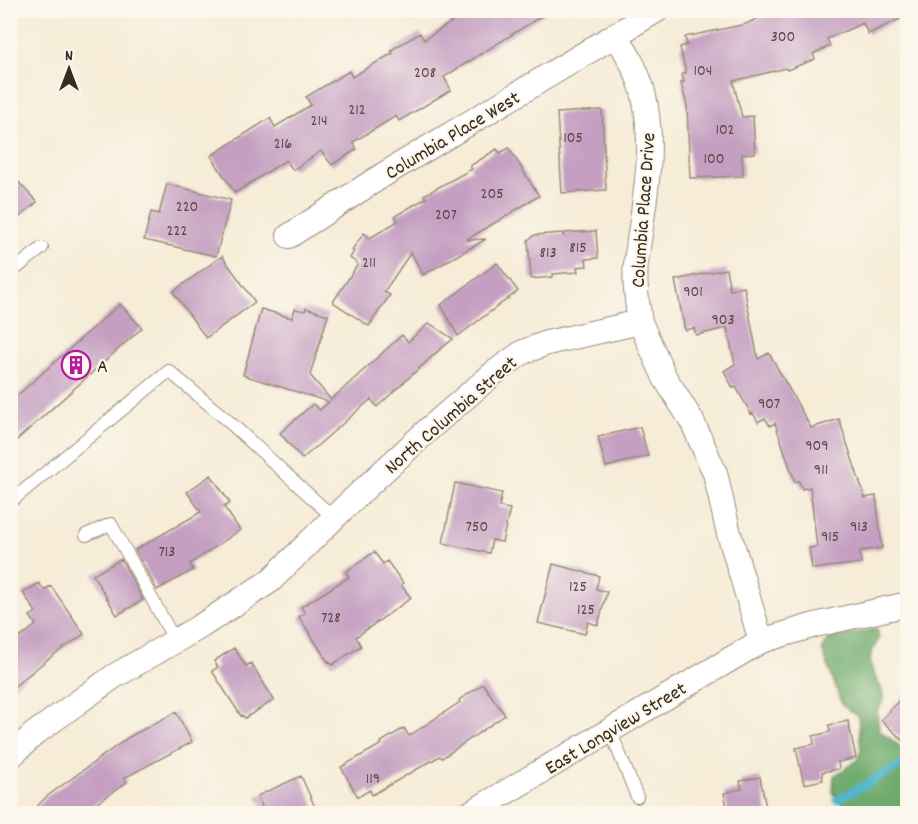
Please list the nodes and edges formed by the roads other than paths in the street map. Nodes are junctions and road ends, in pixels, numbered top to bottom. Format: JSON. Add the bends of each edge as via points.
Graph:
{"nodes":[{"id":1,"x":657,"y":10,"type":"edge"},
{"id":2,"x":616,"y":34,"type":"junction"},
{"id":3,"x":289,"y":236,"type":"dead end"},
{"id":4,"x":42,"y":248,"type":"dead end"},
{"id":5,"x":10,"y":273,"type":"edge"},
{"id":6,"x":639,"y":322,"type":"junction"},
{"id":7,"x":10,"y":502,"type":"edge"},
{"id":8,"x":334,"y":518,"type":"junction"},
{"id":9,"x":86,"y":535,"type":"dead end"},
{"id":10,"x":908,"y":603,"type":"edge"},
{"id":11,"x":175,"y":641,"type":"junction"},
{"id":12,"x":761,"y":641,"type":"junction"},
{"id":13,"x":610,"y":730,"type":"junction"},
{"id":14,"x":10,"y":757,"type":"edge"},
{"id":15,"x":637,"y":797,"type":"dead end"},
{"id":16,"x":469,"y":813,"type":"edge"}],
"edges":[{"from":1,"to":2,"type":"street","name":"Columbia Place West"},
{"from":2,"to":3,"type":"street","name":"Columbia Place West"},
{"from":2,"to":6,"type":"street","name":"Columbia Place Drive","via":[[643,91],[647,123],[645,207],[636,263]]},
{"from":4,"to":5,"type":"lane"},
{"from":6,"to":8,"type":"street","name":"North Columbia Street","via":[[547,342],[523,352],[438,421]]},
{"from":6,"to":12,"type":"street","via":[[715,473]]},
{"from":7,"to":8,"type":"lane","via":[[169,371]]},
{"from":8,"to":11,"type":"street","name":"North Columbia Street","via":[[270,581]]},
{"from":9,"to":11,"type":"lane","via":[[111,524]]},
{"from":10,"to":12,"type":"street","name":"East Longview Street"},
{"from":11,"to":14,"type":"street","name":"North Columbia Street","via":[[113,677],[33,734]]},
{"from":12,"to":13,"type":"street","name":"East Longview Street"},
{"from":13,"to":15,"type":"lane"},
{"from":13,"to":16,"type":"street","name":"East Longview Street"}]}
